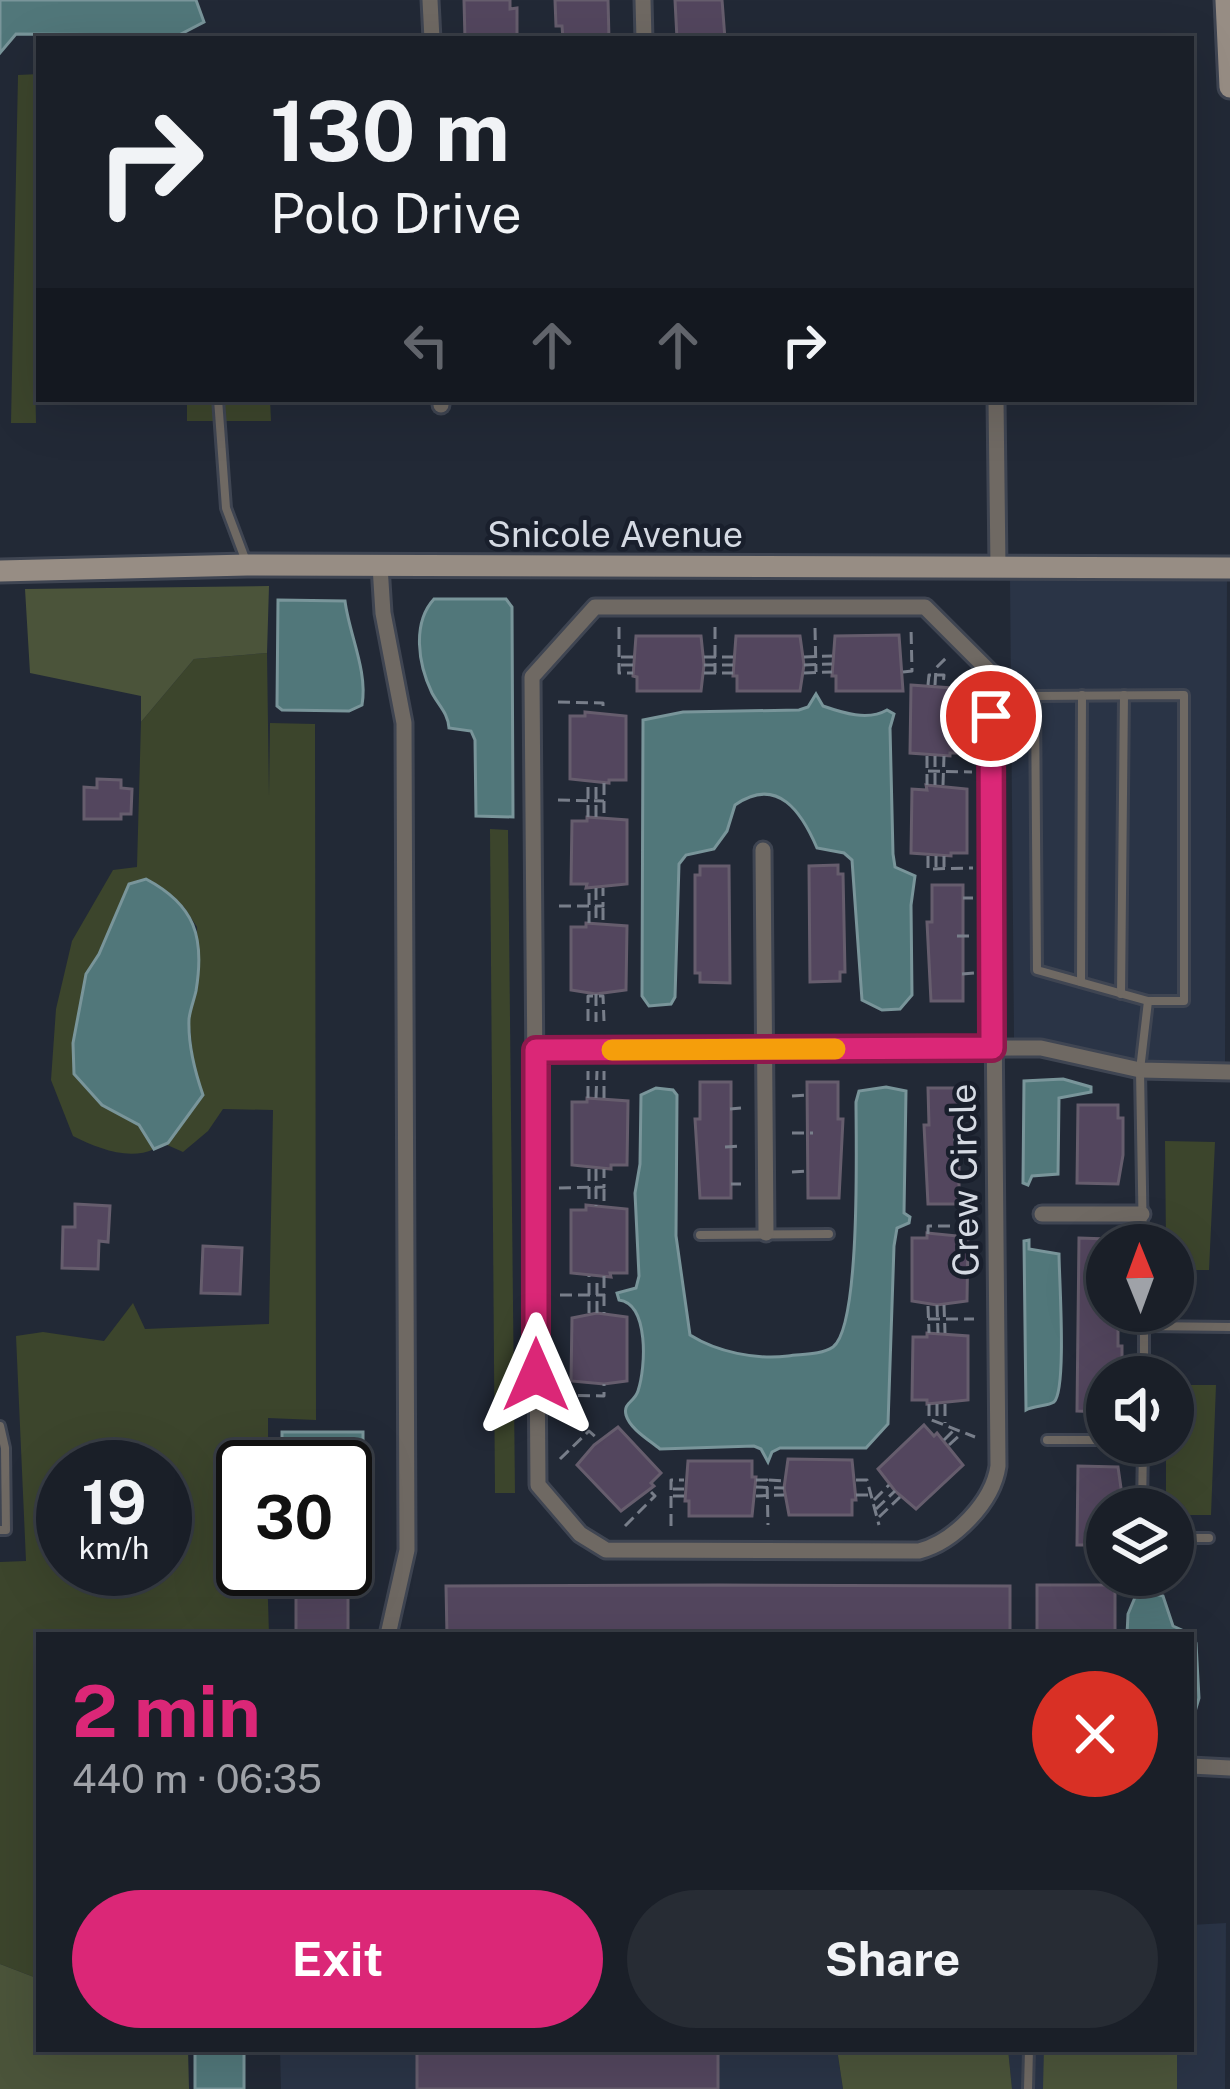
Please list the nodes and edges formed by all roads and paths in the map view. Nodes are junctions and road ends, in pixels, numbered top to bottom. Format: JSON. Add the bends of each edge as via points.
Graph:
{"nodes":[{"id":1,"x":430,"y":0,"type":"edge"},
{"id":2,"x":643,"y":0,"type":"edge"},
{"id":3,"x":1226,"y":0,"type":"edge"},
{"id":4,"x":431,"y":36,"type":"edge"},
{"id":5,"x":644,"y":36,"type":"edge"},
{"id":6,"x":1230,"y":87,"type":"edge"},
{"id":7,"x":218,"y":402,"type":"edge"},
{"id":8,"x":996,"y":402,"type":"edge"},
{"id":9,"x":248,"y":566,"type":"junction"},
{"id":10,"x":380,"y":566,"type":"junction"},
{"id":11,"x":998,"y":568,"type":"junction"},
{"id":12,"x":1230,"y":568,"type":"edge"},
{"id":13,"x":0,"y":571,"type":"edge"},
{"id":14,"x":620,"y":628,"type":"dead end"},
{"id":15,"x":715,"y":628,"type":"dead end"},
{"id":16,"x":815,"y":628,"type":"dead end"},
{"id":17,"x":911,"y":628,"type":"dead end"},
{"id":18,"x":949,"y":655,"type":"dead end"},
{"id":19,"x":815,"y":656,"type":"junction"},
{"id":20,"x":832,"y":656,"type":"dead end"},
{"id":21,"x":903,"y":656,"type":"dead end"},
{"id":22,"x":912,"y":656,"type":"junction"},
{"id":23,"x":619,"y":657,"type":"junction"},
{"id":24,"x":633,"y":657,"type":"dead end"},
{"id":25,"x":704,"y":657,"type":"dead end"},
{"id":26,"x":715,"y":657,"type":"junction"},
{"id":27,"x":733,"y":657,"type":"dead end"},
{"id":28,"x":804,"y":657,"type":"dead end"},
{"id":29,"x":619,"y":664,"type":"junction"},
{"id":30,"x":804,"y":664,"type":"dead end"},
{"id":31,"x":815,"y":664,"type":"junction"},
{"id":32,"x":832,"y":664,"type":"dead end"},
{"id":33,"x":903,"y":664,"type":"dead end"},
{"id":34,"x":912,"y":664,"type":"junction"},
{"id":35,"x":633,"y":665,"type":"dead end"},
{"id":36,"x":704,"y":665,"type":"dead end"},
{"id":37,"x":716,"y":665,"type":"junction"},
{"id":38,"x":733,"y":665,"type":"dead end"},
{"id":39,"x":816,"y":672,"type":"junction"},
{"id":40,"x":832,"y":672,"type":"dead end"},
{"id":41,"x":903,"y":672,"type":"dead end"},
{"id":42,"x":633,"y":673,"type":"dead end"},
{"id":43,"x":704,"y":673,"type":"dead end"},
{"id":44,"x":715,"y":673,"type":"junction"},
{"id":45,"x":733,"y":673,"type":"dead end"},
{"id":46,"x":804,"y":673,"type":"dead end"},
{"id":47,"x":935,"y":675,"type":"junction"},
{"id":48,"x":932,"y":685,"type":"dead end"},
{"id":49,"x":944,"y":685,"type":"dead end"},
{"id":50,"x":1082,"y":695,"type":"junction"},
{"id":51,"x":1124,"y":695,"type":"junction"},
{"id":52,"x":559,"y":702,"type":"dead end"},
{"id":53,"x":592,"y":702,"type":"junction"},
{"id":54,"x":588,"y":712,"type":"dead end"},
{"id":55,"x":596,"y":712,"type":"dead end"},
{"id":56,"x":603,"y":712,"type":"dead end"},
{"id":57,"x":928,"y":756,"type":"dead end"},
{"id":58,"x":935,"y":756,"type":"dead end"},
{"id":59,"x":944,"y":756,"type":"dead end"},
{"id":60,"x":928,"y":771,"type":"junction"},
{"id":61,"x":935,"y":771,"type":"junction"},
{"id":62,"x":943,"y":771,"type":"junction"},
{"id":63,"x":972,"y":772,"type":"dead end"},
{"id":64,"x":588,"y":783,"type":"dead end"},
{"id":65,"x":596,"y":783,"type":"dead end"},
{"id":66,"x":604,"y":783,"type":"dead end"},
{"id":67,"x":928,"y":785,"type":"dead end"},
{"id":68,"x":935,"y":785,"type":"dead end"},
{"id":69,"x":943,"y":785,"type":"dead end"},
{"id":70,"x":559,"y":800,"type":"dead end"},
{"id":71,"x":588,"y":801,"type":"junction"},
{"id":72,"x":596,"y":801,"type":"junction"},
{"id":73,"x":604,"y":801,"type":"junction"},
{"id":74,"x":588,"y":817,"type":"dead end"},
{"id":75,"x":596,"y":817,"type":"dead end"},
{"id":76,"x":604,"y":817,"type":"dead end"},
{"id":77,"x":764,"y":850,"type":"dead end"},
{"id":78,"x":928,"y":856,"type":"dead end"},
{"id":79,"x":936,"y":856,"type":"dead end"},
{"id":80,"x":944,"y":856,"type":"dead end"},
{"id":81,"x":936,"y":868,"type":"junction"},
{"id":82,"x":944,"y":868,"type":"junction"},
{"id":83,"x":973,"y":868,"type":"dead end"},
{"id":84,"x":589,"y":888,"type":"dead end"},
{"id":85,"x":599,"y":888,"type":"dead end"},
{"id":86,"x":962,"y":898,"type":"dead end"},
{"id":87,"x":973,"y":898,"type":"dead end"},
{"id":88,"x":559,"y":906,"type":"dead end"},
{"id":89,"x":589,"y":906,"type":"junction"},
{"id":90,"x":599,"y":906,"type":"junction"},
{"id":91,"x":589,"y":923,"type":"dead end"},
{"id":92,"x":599,"y":923,"type":"dead end"},
{"id":93,"x":957,"y":936,"type":"dead end"},
{"id":94,"x":973,"y":936,"type":"dead end"},
{"id":95,"x":962,"y":974,"type":"dead end"},
{"id":96,"x":974,"y":974,"type":"dead end"},
{"id":97,"x":1081,"y":982,"type":"junction"},
{"id":98,"x":1121,"y":994,"type":"junction"},
{"id":99,"x":596,"y":995,"type":"junction"},
{"id":100,"x":1148,"y":1001,"type":"junction"},
{"id":101,"x":588,"y":1022,"type":"dead end"},
{"id":102,"x":596,"y":1022,"type":"dead end"},
{"id":103,"x":604,"y":1022,"type":"dead end"},
{"id":104,"x":992,"y":1048,"type":"junction"},
{"id":105,"x":765,"y":1049,"type":"junction"},
{"id":106,"x":536,"y":1050,"type":"junction"},
{"id":107,"x":1140,"y":1070,"type":"junction"},
{"id":108,"x":589,"y":1071,"type":"dead end"},
{"id":109,"x":597,"y":1071,"type":"dead end"},
{"id":110,"x":604,"y":1071,"type":"dead end"},
{"id":111,"x":1230,"y":1072,"type":"edge"},
{"id":112,"x":807,"y":1095,"type":"dead end"},
{"id":113,"x":792,"y":1096,"type":"dead end"},
{"id":114,"x":589,"y":1098,"type":"dead end"},
{"id":115,"x":596,"y":1098,"type":"dead end"},
{"id":116,"x":604,"y":1098,"type":"dead end"},
{"id":117,"x":959,"y":1101,"type":"dead end"},
{"id":118,"x":973,"y":1101,"type":"dead end"},
{"id":119,"x":741,"y":1108,"type":"dead end"},
{"id":120,"x":730,"y":1109,"type":"dead end"},
{"id":121,"x":792,"y":1133,"type":"dead end"},
{"id":122,"x":813,"y":1133,"type":"dead end"},
{"id":123,"x":953,"y":1140,"type":"dead end"},
{"id":124,"x":973,"y":1140,"type":"dead end"},
{"id":125,"x":741,"y":1146,"type":"dead end"},
{"id":126,"x":725,"y":1147,"type":"dead end"},
{"id":127,"x":596,"y":1168,"type":"dead end"},
{"id":128,"x":589,"y":1169,"type":"dead end"},
{"id":129,"x":604,"y":1169,"type":"dead end"},
{"id":130,"x":808,"y":1171,"type":"dead end"},
{"id":131,"x":792,"y":1172,"type":"dead end"},
{"id":132,"x":959,"y":1177,"type":"dead end"},
{"id":133,"x":973,"y":1177,"type":"dead end"},
{"id":134,"x":731,"y":1184,"type":"dead end"},
{"id":135,"x":741,"y":1184,"type":"dead end"},
{"id":136,"x":589,"y":1187,"type":"junction"},
{"id":137,"x":600,"y":1187,"type":"junction"},
{"id":138,"x":560,"y":1188,"type":"dead end"},
{"id":139,"x":1042,"y":1214,"type":"dead end"},
{"id":140,"x":1142,"y":1214,"type":"junction"},
{"id":141,"x":1142,"y":1224,"type":"edge"},
{"id":142,"x":936,"y":1226,"type":"junction"},
{"id":143,"x":944,"y":1226,"type":"junction"},
{"id":144,"x":974,"y":1226,"type":"dead end"},
{"id":145,"x":766,"y":1233,"type":"junction"},
{"id":146,"x":829,"y":1234,"type":"dead end"},
{"id":147,"x":928,"y":1234,"type":"dead end"},
{"id":148,"x":935,"y":1234,"type":"dead end"},
{"id":149,"x":944,"y":1234,"type":"dead end"},
{"id":150,"x":700,"y":1235,"type":"dead end"},
{"id":151,"x":590,"y":1276,"type":"dead end"},
{"id":152,"x":560,"y":1295,"type":"dead end"},
{"id":153,"x":589,"y":1295,"type":"junction"},
{"id":154,"x":597,"y":1295,"type":"junction"},
{"id":155,"x":604,"y":1295,"type":"junction"},
{"id":156,"x":944,"y":1304,"type":"dead end"},
{"id":157,"x":937,"y":1305,"type":"dead end"},
{"id":158,"x":928,"y":1306,"type":"dead end"},
{"id":159,"x":589,"y":1313,"type":"dead end"},
{"id":160,"x":597,"y":1313,"type":"dead end"},
{"id":161,"x":604,"y":1313,"type":"dead end"},
{"id":162,"x":974,"y":1318,"type":"dead end"},
{"id":163,"x":928,"y":1319,"type":"junction"},
{"id":164,"x":941,"y":1319,"type":"junction"},
{"id":165,"x":1194,"y":1327,"type":"edge"},
{"id":166,"x":1230,"y":1327,"type":"edge"},
{"id":167,"x":929,"y":1333,"type":"dead end"},
{"id":168,"x":938,"y":1333,"type":"dead end"},
{"id":169,"x":945,"y":1333,"type":"dead end"},
{"id":170,"x":590,"y":1384,"type":"dead end"},
{"id":171,"x":597,"y":1384,"type":"dead end"},
{"id":172,"x":604,"y":1384,"type":"dead end"},
{"id":173,"x":560,"y":1395,"type":"dead end"},
{"id":174,"x":589,"y":1396,"type":"junction"},
{"id":175,"x":597,"y":1396,"type":"junction"},
{"id":176,"x":929,"y":1404,"type":"dead end"},
{"id":177,"x":937,"y":1404,"type":"dead end"},
{"id":178,"x":945,"y":1404,"type":"dead end"},
{"id":179,"x":938,"y":1422,"type":"junction"},
{"id":180,"x":0,"y":1426,"type":"edge"},
{"id":181,"x":946,"y":1426,"type":"junction"},
{"id":182,"x":955,"y":1429,"type":"junction"},
{"id":183,"x":963,"y":1432,"type":"junction"},
{"id":184,"x":939,"y":1435,"type":"dead end"},
{"id":185,"x":584,"y":1436,"type":"junction"},
{"id":186,"x":975,"y":1437,"type":"dead end"},
{"id":187,"x":1047,"y":1439,"type":"dead end"},
{"id":188,"x":599,"y":1440,"type":"dead end"},
{"id":189,"x":944,"y":1440,"type":"dead end"},
{"id":190,"x":1086,"y":1440,"type":"edge"},
{"id":191,"x":579,"y":1441,"type":"junction"},
{"id":192,"x":594,"y":1445,"type":"dead end"},
{"id":193,"x":950,"y":1445,"type":"dead end"},
{"id":194,"x":588,"y":1450,"type":"dead end"},
{"id":195,"x":560,"y":1459,"type":"dead end"},
{"id":196,"x":684,"y":1480,"type":"dead end"},
{"id":197,"x":756,"y":1480,"type":"dead end"},
{"id":198,"x":767,"y":1480,"type":"junction"},
{"id":199,"x":784,"y":1480,"type":"dead end"},
{"id":200,"x":856,"y":1480,"type":"dead end"},
{"id":201,"x":889,"y":1485,"type":"dead end"},
{"id":202,"x":756,"y":1487,"type":"dead end"},
{"id":203,"x":767,"y":1488,"type":"junction"},
{"id":204,"x":784,"y":1488,"type":"dead end"},
{"id":205,"x":671,"y":1489,"type":"junction"},
{"id":206,"x":684,"y":1489,"type":"dead end"},
{"id":207,"x":895,"y":1491,"type":"dead end"},
{"id":208,"x":647,"y":1492,"type":"dead end"},
{"id":209,"x":856,"y":1492,"type":"dead end"},
{"id":210,"x":871,"y":1495,"type":"junction"},
{"id":211,"x":671,"y":1496,"type":"junction"},
{"id":212,"x":685,"y":1496,"type":"dead end"},
{"id":213,"x":756,"y":1496,"type":"dead end"},
{"id":214,"x":767,"y":1496,"type":"junction"},
{"id":215,"x":784,"y":1496,"type":"dead end"},
{"id":216,"x":900,"y":1497,"type":"dead end"},
{"id":217,"x":638,"y":1500,"type":"dead end"},
{"id":218,"x":644,"y":1507,"type":"junction"},
{"id":219,"x":875,"y":1510,"type":"junction"},
{"id":220,"x":768,"y":1525,"type":"dead end"},
{"id":221,"x":626,"y":1526,"type":"dead end"},
{"id":222,"x":671,"y":1526,"type":"dead end"},
{"id":223,"x":0,"y":1530,"type":"edge"},
{"id":224,"x":1194,"y":1538,"type":"edge"},
{"id":225,"x":1209,"y":1538,"type":"dead end"},
{"id":226,"x":389,"y":1632,"type":"edge"},
{"id":227,"x":1194,"y":1766,"type":"edge"},
{"id":228,"x":1230,"y":1768,"type":"edge"},
{"id":229,"x":1029,"y":2052,"type":"edge"},
{"id":230,"x":1028,"y":2089,"type":"edge"}],
"edges":[{"from":1,"to":4,"type":"street"},
{"from":2,"to":5,"type":"street"},
{"from":3,"to":6,"type":"street"},
{"from":7,"to":9,"type":"lane","via":[[226,508]]},
{"from":8,"to":11,"type":"street"},
{"from":9,"to":10,"type":"street","name":"Snicole Avenue"},
{"from":9,"to":13,"type":"street","name":"Snicole Avenue"},
{"from":10,"to":11,"type":"street","name":"Snicole Avenue"},
{"from":10,"to":226,"type":"street","via":[[404,722],[407,1550]]},
{"from":11,"to":12,"type":"street","name":"Snicole Avenue"},
{"from":14,"to":23,"type":"path"},
{"from":15,"to":26,"type":"path"},
{"from":16,"to":19,"type":"path"},
{"from":17,"to":22,"type":"path"},
{"from":18,"to":47,"type":"path"},
{"from":19,"to":20,"type":"path"},
{"from":19,"to":28,"type":"path"},
{"from":19,"to":31,"type":"path"},
{"from":21,"to":22,"type":"path"},
{"from":22,"to":34,"type":"path"},
{"from":23,"to":24,"type":"path"},
{"from":23,"to":29,"type":"path"},
{"from":25,"to":26,"type":"path"},
{"from":26,"to":27,"type":"path"},
{"from":26,"to":37,"type":"path"},
{"from":29,"to":35,"type":"path"},
{"from":29,"to":42,"type":"path","via":[[619,673]]},
{"from":30,"to":31,"type":"path"},
{"from":31,"to":32,"type":"path"},
{"from":31,"to":39,"type":"path"},
{"from":33,"to":34,"type":"path"},
{"from":34,"to":41,"type":"path"},
{"from":36,"to":37,"type":"path"},
{"from":37,"to":38,"type":"path"},
{"from":37,"to":44,"type":"path"},
{"from":39,"to":40,"type":"path"},
{"from":39,"to":46,"type":"path"},
{"from":43,"to":44,"type":"path"},
{"from":44,"to":45,"type":"path"},
{"from":47,"to":48,"type":"path"},
{"from":47,"to":49,"type":"path","via":[[944,675]]},
{"from":50,"to":51,"type":"lane"},
{"from":50,"to":97,"type":"lane"},
{"from":50,"to":97,"type":"lane","via":[[1035,696],[1036,970]]},
{"from":51,"to":98,"type":"lane"},
{"from":51,"to":100,"type":"lane","via":[[1184,695],[1184,1001]]},
{"from":52,"to":53,"type":"path"},
{"from":53,"to":54,"type":"path"},
{"from":53,"to":55,"type":"path"},
{"from":53,"to":56,"type":"path","via":[[603,703]]},
{"from":57,"to":60,"type":"path"},
{"from":58,"to":61,"type":"path"},
{"from":59,"to":62,"type":"path"},
{"from":60,"to":61,"type":"path"},
{"from":60,"to":67,"type":"path"},
{"from":61,"to":62,"type":"path"},
{"from":61,"to":68,"type":"path"},
{"from":62,"to":63,"type":"path"},
{"from":62,"to":69,"type":"path"},
{"from":64,"to":71,"type":"path"},
{"from":65,"to":72,"type":"path"},
{"from":66,"to":73,"type":"path"},
{"from":70,"to":71,"type":"path"},
{"from":71,"to":72,"type":"path"},
{"from":71,"to":74,"type":"path"},
{"from":72,"to":73,"type":"path"},
{"from":72,"to":75,"type":"path"},
{"from":73,"to":76,"type":"path"},
{"from":77,"to":105,"type":"street"},
{"from":78,"to":81,"type":"path","via":[[928,868]]},
{"from":79,"to":81,"type":"path"},
{"from":80,"to":82,"type":"path"},
{"from":81,"to":82,"type":"path"},
{"from":82,"to":83,"type":"path"},
{"from":84,"to":89,"type":"path"},
{"from":85,"to":90,"type":"path"},
{"from":86,"to":87,"type":"path"},
{"from":88,"to":89,"type":"path"},
{"from":89,"to":90,"type":"path"},
{"from":89,"to":91,"type":"path"},
{"from":90,"to":92,"type":"path"},
{"from":93,"to":94,"type":"path"},
{"from":95,"to":96,"type":"path"},
{"from":97,"to":98,"type":"lane"},
{"from":98,"to":100,"type":"lane"},
{"from":99,"to":101,"type":"path","via":[[588,996]]},
{"from":99,"to":102,"type":"path"},
{"from":99,"to":103,"type":"path","via":[[604,996]]},
{"from":100,"to":107,"type":"lane"},
{"from":104,"to":105,"type":"street"},
{"from":104,"to":106,"type":"street","name":"Crew Circle","via":[[991,673],[925,607],[618,607],[595,608],[532,677]]},
{"from":104,"to":106,"type":"street","name":"Crew Circle","via":[[998,1466],[986,1499],[919,1551],[606,1550],[543,1494],[536,1468]]},
{"from":104,"to":107,"type":"street","via":[[1041,1048]]},
{"from":105,"to":106,"type":"street"},
{"from":105,"to":145,"type":"street"},
{"from":107,"to":111,"type":"street"},
{"from":107,"to":140,"type":"lane"},
{"from":108,"to":114,"type":"path"},
{"from":109,"to":115,"type":"path"},
{"from":110,"to":116,"type":"path"},
{"from":112,"to":113,"type":"path"},
{"from":117,"to":118,"type":"path"},
{"from":119,"to":120,"type":"path"},
{"from":121,"to":122,"type":"path"},
{"from":123,"to":124,"type":"path"},
{"from":125,"to":126,"type":"path"},
{"from":127,"to":137,"type":"path"},
{"from":128,"to":136,"type":"path"},
{"from":129,"to":137,"type":"path"},
{"from":130,"to":131,"type":"path"},
{"from":132,"to":133,"type":"path"},
{"from":134,"to":135,"type":"path"},
{"from":136,"to":137,"type":"path"},
{"from":136,"to":137,"type":"path","via":[[596,1206]]},
{"from":136,"to":138,"type":"path"},
{"from":139,"to":140,"type":"street"},
{"from":140,"to":141,"type":"lane"},
{"from":142,"to":143,"type":"path"},
{"from":142,"to":147,"type":"path"},
{"from":142,"to":148,"type":"path"},
{"from":143,"to":144,"type":"path"},
{"from":143,"to":149,"type":"path"},
{"from":145,"to":146,"type":"lane"},
{"from":145,"to":150,"type":"lane"},
{"from":151,"to":153,"type":"path"},
{"from":152,"to":153,"type":"path"},
{"from":153,"to":154,"type":"path"},
{"from":153,"to":159,"type":"path"},
{"from":154,"to":155,"type":"path"},
{"from":154,"to":155,"type":"path","via":[[601,1276]]},
{"from":154,"to":160,"type":"path"},
{"from":155,"to":161,"type":"path"},
{"from":156,"to":164,"type":"path"},
{"from":157,"to":164,"type":"path"},
{"from":158,"to":163,"type":"path"},
{"from":162,"to":164,"type":"path"},
{"from":163,"to":164,"type":"path"},
{"from":163,"to":167,"type":"path"},
{"from":164,"to":168,"type":"path"},
{"from":164,"to":169,"type":"path"},
{"from":165,"to":166,"type":"lane"},
{"from":170,"to":174,"type":"path"},
{"from":171,"to":175,"type":"path"},
{"from":172,"to":175,"type":"path","via":[[604,1396]]},
{"from":173,"to":174,"type":"path"},
{"from":174,"to":175,"type":"path"},
{"from":176,"to":179,"type":"path","via":[[929,1419]]},
{"from":177,"to":179,"type":"path"},
{"from":178,"to":181,"type":"path"},
{"from":179,"to":181,"type":"path"},
{"from":180,"to":223,"type":"lane"},
{"from":181,"to":182,"type":"path"},
{"from":181,"to":184,"type":"path"},
{"from":182,"to":183,"type":"path"},
{"from":182,"to":189,"type":"path"},
{"from":183,"to":186,"type":"path"},
{"from":183,"to":193,"type":"path"},
{"from":185,"to":188,"type":"path","via":[[590,1431]]},
{"from":185,"to":191,"type":"path"},
{"from":185,"to":192,"type":"path"},
{"from":187,"to":190,"type":"lane"},
{"from":191,"to":194,"type":"path"},
{"from":191,"to":195,"type":"path"},
{"from":196,"to":205,"type":"path","via":[[671,1480]]},
{"from":197,"to":198,"type":"path"},
{"from":198,"to":199,"type":"path"},
{"from":198,"to":203,"type":"path"},
{"from":200,"to":210,"type":"path","via":[[867,1480]]},
{"from":201,"to":210,"type":"path"},
{"from":202,"to":203,"type":"path"},
{"from":203,"to":204,"type":"path"},
{"from":203,"to":214,"type":"path"},
{"from":205,"to":206,"type":"path"},
{"from":205,"to":211,"type":"path"},
{"from":207,"to":219,"type":"path"},
{"from":208,"to":218,"type":"path","via":[[655,1496]]},
{"from":209,"to":210,"type":"path"},
{"from":210,"to":219,"type":"path"},
{"from":211,"to":212,"type":"path"},
{"from":211,"to":222,"type":"path"},
{"from":213,"to":214,"type":"path"},
{"from":214,"to":215,"type":"path"},
{"from":214,"to":220,"type":"path"},
{"from":216,"to":219,"type":"path","via":[[878,1521]]},
{"from":217,"to":218,"type":"path"},
{"from":218,"to":221,"type":"path"},
{"from":224,"to":225,"type":"lane"},
{"from":227,"to":228,"type":"street"},
{"from":229,"to":230,"type":"lane"}]}
